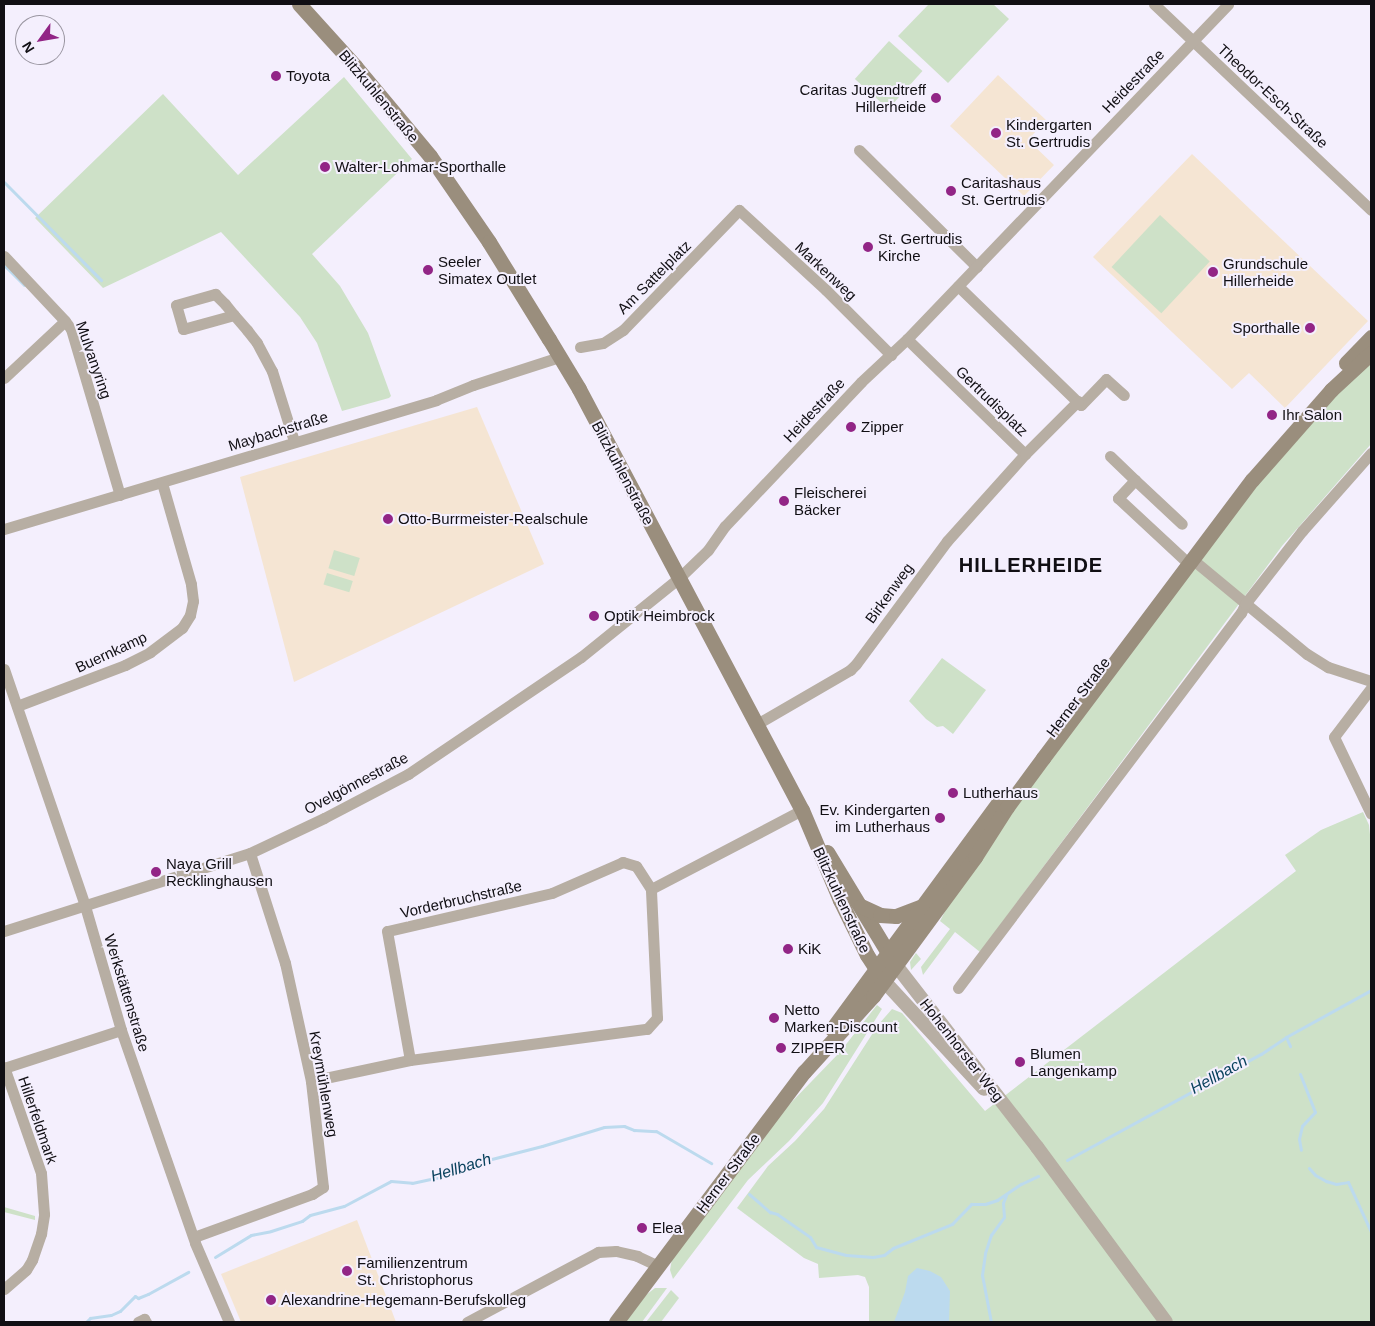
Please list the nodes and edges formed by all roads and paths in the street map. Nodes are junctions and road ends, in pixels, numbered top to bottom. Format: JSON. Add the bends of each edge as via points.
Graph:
{"nodes":[{"id":1,"x":299,"y":4,"type":"edge"},
{"id":2,"x":1154,"y":4,"type":"edge"},
{"id":3,"x":1228,"y":4,"type":"edge"},
{"id":4,"x":1192,"y":41,"type":"junction"},
{"id":5,"x":859,"y":150,"type":"dead end"},
{"id":6,"x":739,"y":210,"type":"joint"},
{"id":7,"x":1371,"y":210,"type":"edge"},
{"id":8,"x":4,"y":256,"type":"edge"},
{"id":9,"x":977,"y":267,"type":"junction"},
{"id":10,"x":958,"y":286,"type":"junction"},
{"id":11,"x":234,"y":315,"type":"junction"},
{"id":12,"x":66,"y":320,"type":"junction"},
{"id":13,"x":1371,"y":337,"type":"edge"},
{"id":14,"x":907,"y":339,"type":"junction"},
{"id":15,"x":580,"y":347,"type":"dead end"},
{"id":16,"x":1371,"y":353,"type":"edge"},
{"id":17,"x":891,"y":355,"type":"junction"},
{"id":18,"x":560,"y":357,"type":"junction"},
{"id":19,"x":4,"y":378,"type":"edge"},
{"id":20,"x":1124,"y":395,"type":"dead end"},
{"id":21,"x":1078,"y":401,"type":"junction"},
{"id":22,"x":294,"y":441,"type":"junction"},
{"id":23,"x":1371,"y":453,"type":"edge"},
{"id":24,"x":1025,"y":454,"type":"junction"},
{"id":25,"x":1110,"y":456,"type":"dead end"},
{"id":26,"x":1136,"y":480,"type":"junction"},
{"id":27,"x":162,"y":482,"type":"junction"},
{"id":28,"x":120,"y":495,"type":"junction"},
{"id":29,"x":1182,"y":524,"type":"dead end"},
{"id":30,"x":4,"y":529,"type":"edge"},
{"id":31,"x":1188,"y":560,"type":"junction"},
{"id":32,"x":679,"y":578,"type":"junction"},
{"id":33,"x":1245,"y":604,"type":"junction"},
{"id":34,"x":4,"y":669,"type":"edge"},
{"id":35,"x":1371,"y":681,"type":"edge"},
{"id":36,"x":1371,"y":688,"type":"edge"},
{"id":37,"x":17,"y":706,"type":"junction"},
{"id":38,"x":756,"y":724,"type":"junction"},
{"id":39,"x":802,"y":810,"type":"junction"},
{"id":40,"x":1371,"y":814,"type":"edge"},
{"id":41,"x":250,"y":853,"type":"junction"},
{"id":42,"x":652,"y":889,"type":"junction"},
{"id":43,"x":860,"y":905,"type":"junction"},
{"id":44,"x":86,"y":906,"type":"junction"},
{"id":45,"x":920,"y":907,"type":"junction"},
{"id":46,"x":4,"y":932,"type":"edge"},
{"id":47,"x":892,"y":958,"type":"junction"},
{"id":48,"x":880,"y":976,"type":"junction"},
{"id":49,"x":958,"y":988,"type":"dead end"},
{"id":50,"x":121,"y":1030,"type":"junction"},
{"id":51,"x":410,"y":1060,"type":"junction"},
{"id":52,"x":4,"y":1068,"type":"edge"},
{"id":53,"x":311,"y":1081,"type":"junction"},
{"id":54,"x":1037,"y":1147,"type":"junction"},
{"id":55,"x":194,"y":1237,"type":"junction"},
{"id":56,"x":658,"y":1266,"type":"junction"},
{"id":57,"x":4,"y":1289,"type":"edge"},
{"id":58,"x":138,"y":1322,"type":"edge"},
{"id":59,"x":146,"y":1322,"type":"edge"},
{"id":60,"x":229,"y":1322,"type":"edge"},
{"id":61,"x":467,"y":1322,"type":"edge"},
{"id":62,"x":616,"y":1322,"type":"edge"},
{"id":63,"x":1166,"y":1322,"type":"edge"}],
"edges":[{"from":1,"to":18,"type":"main road","name":"Blitzkuhlenstraße","via":[[356,66],[430,156],[489,242]]},
{"from":2,"to":4,"type":"street","name":"Theodor-Esch-Straße"},
{"from":3,"to":4,"type":"street","name":"Heidestraße"},
{"from":4,"to":7,"type":"street","name":"Theodor-Esch-Straße"},
{"from":4,"to":9,"type":"street","name":"Heidestraße"},
{"from":5,"to":9,"type":"street"},
{"from":6,"to":15,"type":"street","name":"Am Sattelplatz","via":[[623,330],[603,343]]},
{"from":6,"to":17,"type":"street","name":"Markenweg"},
{"from":8,"to":12,"type":"street","name":"Mulvanyring"},
{"from":9,"to":10,"type":"street","name":"Heidestraße"},
{"from":10,"to":14,"type":"street","name":"Heidestraße"},
{"from":10,"to":21,"type":"street"},
{"from":11,"to":11,"type":"street","via":[[215,294],[176,304],[183,329]]},
{"from":11,"to":22,"type":"street","via":[[266,358]]},
{"from":12,"to":19,"type":"street"},
{"from":12,"to":28,"type":"street","name":"Mulvanyring"},
{"from":13,"to":31,"type":"main road","name":"Herner Straße","via":[[1278,436]]},
{"from":14,"to":17,"type":"street","name":"Heidestraße"},
{"from":14,"to":24,"type":"street","name":"Gertrudisplatz"},
{"from":16,"to":31,"type":"main road","name":"Herner Straße","via":[[1332,390],[1268,461]]},
{"from":17,"to":32,"type":"street","name":"Heidestraße","via":[[848,396]]},
{"from":18,"to":22,"type":"street","name":"Maybachstraße","via":[[436,400]]},
{"from":18,"to":32,"type":"main road","name":"Blitzkuhlenstraße"},
{"from":20,"to":21,"type":"street","name":"Gertrudisplatz","via":[[1106,379],[1081,405]]},
{"from":21,"to":24,"type":"street","name":"Gertrudisplatz"},
{"from":22,"to":27,"type":"street","name":"Maybachstraße"},
{"from":23,"to":33,"type":"street","via":[[1302,531]]},
{"from":24,"to":38,"type":"street","name":"Birkenweg","via":[[947,541],[856,664]]},
{"from":25,"to":26,"type":"street"},
{"from":26,"to":29,"type":"street"},
{"from":26,"to":31,"type":"street","via":[[1118,498]]},
{"from":27,"to":28,"type":"street","name":"Maybachstraße"},
{"from":27,"to":37,"type":"street","name":"Buernkamp","via":[[192,584],[190,615],[182,628],[150,652],[125,665]]},
{"from":28,"to":30,"type":"street","name":"Maybachstraße"},
{"from":31,"to":33,"type":"street"},
{"from":31,"to":45,"type":"main road","name":"Herner Straße"},
{"from":31,"to":47,"type":"main road","name":"Herner Straße","via":[[1012,800],[975,857]]},
{"from":32,"to":38,"type":"main road","name":"Blitzkuhlenstraße"},
{"from":32,"to":41,"type":"street","name":"Ovelgönnestraße","via":[[581,658],[408,774]]},
{"from":33,"to":35,"type":"street","via":[[1306,654],[1328,667]]},
{"from":33,"to":49,"type":"street"},
{"from":34,"to":37,"type":"street","name":"Werkstättenstraße"},
{"from":36,"to":40,"type":"street","via":[[1334,737]]},
{"from":37,"to":44,"type":"street","name":"Werkstättenstraße"},
{"from":38,"to":39,"type":"main road","name":"Blitzkuhlenstraße"},
{"from":39,"to":42,"type":"street"},
{"from":39,"to":43,"type":"main road","name":"Blitzkuhlenstraße"},
{"from":39,"to":48,"type":"main road","name":"Blitzkuhlenstraße","via":[[840,900]]},
{"from":41,"to":44,"type":"street","name":"Ovelgönnestraße"},
{"from":41,"to":53,"type":"street","name":"Kreymühlenweg","via":[[284,963]]},
{"from":42,"to":51,"type":"street","via":[[657,1018],[647,1029]]},
{"from":42,"to":51,"type":"street","name":"Vorderbruchstraße","via":[[636,866],[622,862],[552,893],[387,931]]},
{"from":43,"to":45,"type":"main road","via":[[880,915],[896,916]]},
{"from":43,"to":47,"type":"main road","name":"Blitzkuhlenstraße"},
{"from":44,"to":46,"type":"street","name":"Ovelgönnestraße"},
{"from":44,"to":50,"type":"street","name":"Werkstättenstraße"},
{"from":45,"to":47,"type":"main road","name":"Herner Straße"},
{"from":47,"to":48,"type":"main road","name":"Herner Straße"},
{"from":47,"to":54,"type":"street","name":"Hohenhorster Weg"},
{"from":48,"to":54,"type":"street","name":"Hohenhorster Weg","via":[[986,1092],[1023,1138]]},
{"from":48,"to":56,"type":"main road","name":"Herner Straße","via":[[866,1005],[804,1072]]},
{"from":50,"to":52,"type":"street"},
{"from":50,"to":55,"type":"street","name":"Werkstättenstraße"},
{"from":51,"to":53,"type":"street"},
{"from":52,"to":57,"type":"street","name":"Hillerfeldmark","via":[[41,1173],[44,1214],[32,1260],[26,1270]]},
{"from":53,"to":55,"type":"street","name":"Kreymühlenweg","via":[[324,1187]]},
{"from":54,"to":63,"type":"street","name":"Hohenhorster Weg"},
{"from":55,"to":60,"type":"street","name":"Werkstättenstraße"},
{"from":56,"to":61,"type":"street","via":[[616,1250],[598,1252]]},
{"from":56,"to":62,"type":"main road","name":"Herner Straße"},
{"from":58,"to":59,"type":"street","via":[[144,1319]]}]}
